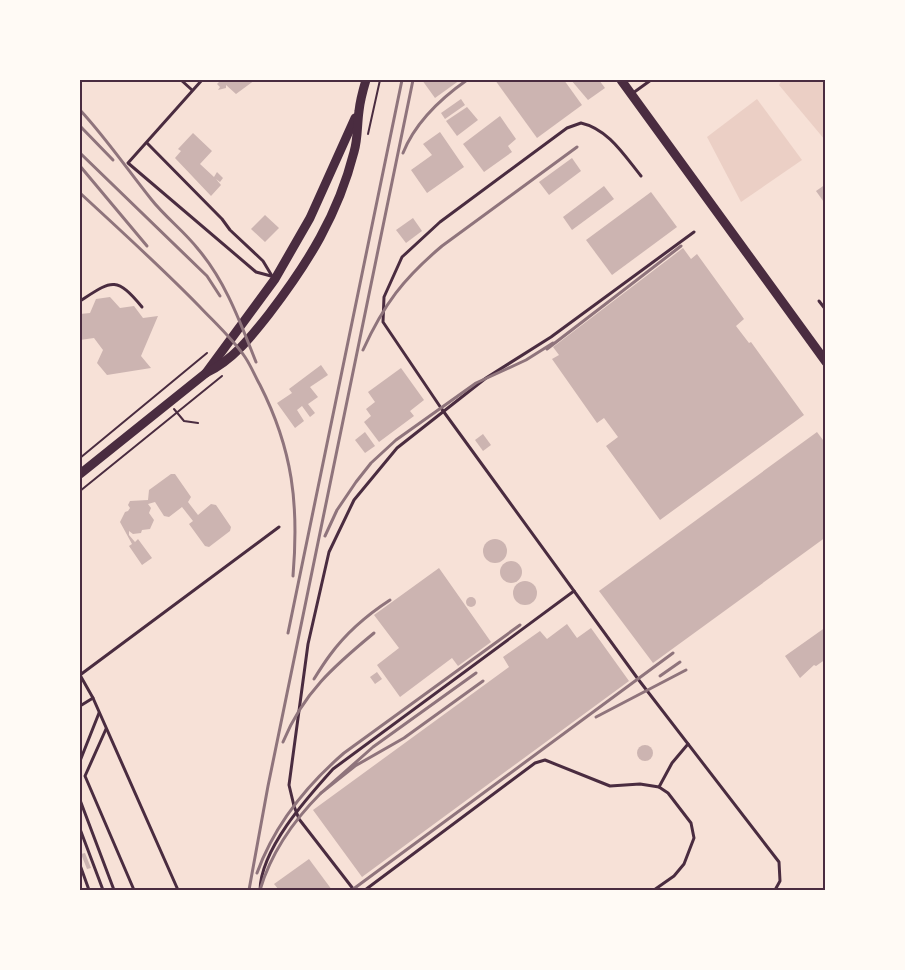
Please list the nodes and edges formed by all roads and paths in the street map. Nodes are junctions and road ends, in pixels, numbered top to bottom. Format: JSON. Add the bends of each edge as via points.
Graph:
{"nodes":[{"id":1,"x":181,"y":80,"type":"edge"},
{"id":2,"x":202,"y":80,"type":"edge"},
{"id":3,"x":366,"y":80,"type":"edge"},
{"id":4,"x":621,"y":80,"type":"edge"},
{"id":5,"x":651,"y":80,"type":"edge"},
{"id":6,"x":192,"y":90,"type":"junction"},
{"id":7,"x":632,"y":94,"type":"junction"},
{"id":8,"x":359,"y":111,"type":"junction"},
{"id":9,"x":147,"y":143,"type":"junction"},
{"id":10,"x":641,"y":176,"type":"dead end"},
{"id":11,"x":694,"y":232,"type":"dead end"},
{"id":12,"x":273,"y":277,"type":"junction"},
{"id":13,"x":289,"y":289,"type":"junction"},
{"id":14,"x":80,"y":301,"type":"edge"},
{"id":15,"x":819,"y":302,"type":"dead end"},
{"id":16,"x":141,"y":307,"type":"dead end"},
{"id":17,"x":825,"y":310,"type":"edge"},
{"id":18,"x":213,"y":347,"type":"dead end"},
{"id":19,"x":825,"y":362,"type":"edge"},
{"id":20,"x":206,"y":373,"type":"junction"},
{"id":21,"x":163,"y":391,"type":"junction"},
{"id":22,"x":169,"y":402,"type":"junction"},
{"id":23,"x":444,"y":412,"type":"junction"},
{"id":24,"x":198,"y":423,"type":"dead end"},
{"id":25,"x":80,"y":458,"type":"edge"},
{"id":26,"x":80,"y":474,"type":"edge"},
{"id":27,"x":279,"y":527,"type":"dead end"},
{"id":28,"x":574,"y":591,"type":"junction"},
{"id":29,"x":80,"y":675,"type":"edge"},
{"id":30,"x":93,"y":698,"type":"junction"},
{"id":31,"x":80,"y":706,"type":"edge"},
{"id":32,"x":99,"y":713,"type":"junction"},
{"id":33,"x":106,"y":729,"type":"junction"},
{"id":34,"x":688,"y":744,"type":"junction"},
{"id":35,"x":80,"y":761,"type":"edge"},
{"id":36,"x":659,"y":787,"type":"junction"},
{"id":37,"x":80,"y":800,"type":"edge"},
{"id":38,"x":296,"y":813,"type":"junction"},
{"id":39,"x":80,"y":829,"type":"edge"},
{"id":40,"x":80,"y":865,"type":"edge"},
{"id":41,"x":89,"y":891,"type":"edge"},
{"id":42,"x":103,"y":891,"type":"edge"},
{"id":43,"x":114,"y":891,"type":"edge"},
{"id":44,"x":134,"y":891,"type":"edge"},
{"id":45,"x":178,"y":891,"type":"edge"},
{"id":46,"x":260,"y":891,"type":"edge"},
{"id":47,"x":354,"y":891,"type":"edge"},
{"id":48,"x":365,"y":891,"type":"edge"},
{"id":49,"x":654,"y":891,"type":"edge"},
{"id":50,"x":775,"y":891,"type":"edge"}],
"edges":[{"from":1,"to":6,"type":"lane"},
{"from":2,"to":6,"type":"lane"},
{"from":3,"to":8,"type":"main road"},
{"from":4,"to":7,"type":"main road"},
{"from":5,"to":7,"type":"lane"},
{"from":6,"to":9,"type":"lane"},
{"from":7,"to":19,"type":"main road"},
{"from":8,"to":12,"type":"main road","via":[[310,218]]},
{"from":8,"to":13,"type":"main road","via":[[355,149],[332,216]]},
{"from":9,"to":12,"type":"lane","via":[[263,261]]},
{"from":9,"to":12,"type":"lane","via":[[128,163],[256,272]]},
{"from":10,"to":23,"type":"lane","via":[[607,137],[580,123],[567,128],[440,222],[402,257],[384,297],[383,322]]},
{"from":11,"to":23,"type":"lane","via":[[551,337],[486,378]]},
{"from":12,"to":13,"type":"main road"},
{"from":12,"to":20,"type":"main road"},
{"from":13,"to":20,"type":"main road","via":[[239,349],[221,366]]},
{"from":14,"to":16,"type":"lane","via":[[102,286],[114,284],[129,292]]},
{"from":15,"to":17,"type":"lane"},
{"from":18,"to":21,"type":"path"},
{"from":20,"to":22,"type":"main road"},
{"from":21,"to":22,"type":"path"},
{"from":21,"to":25,"type":"path"},
{"from":22,"to":24,"type":"path","via":[[184,421]]},
{"from":22,"to":26,"type":"main road"},
{"from":23,"to":28,"type":"lane"},
{"from":23,"to":38,"type":"lane","via":[[383,463],[354,500],[329,552],[308,644],[294,742],[289,785]]},
{"from":27,"to":29,"type":"lane"},
{"from":28,"to":34,"type":"lane"},
{"from":28,"to":38,"type":"lane","via":[[333,769]]},
{"from":29,"to":30,"type":"lane"},
{"from":30,"to":31,"type":"lane"},
{"from":30,"to":32,"type":"lane"},
{"from":32,"to":33,"type":"lane"},
{"from":32,"to":35,"type":"lane"},
{"from":33,"to":44,"type":"lane","via":[[85,777]]},
{"from":33,"to":45,"type":"lane"},
{"from":34,"to":36,"type":"lane"},
{"from":34,"to":50,"type":"lane","via":[[779,862],[780,881]]},
{"from":36,"to":48,"type":"lane","via":[[610,786],[545,760],[535,763]]},
{"from":36,"to":49,"type":"lane","via":[[691,823],[694,838],[684,864]]},
{"from":37,"to":43,"type":"lane"},
{"from":38,"to":46,"type":"lane","via":[[264,867]]},
{"from":38,"to":47,"type":"lane"},
{"from":39,"to":42,"type":"lane"},
{"from":40,"to":41,"type":"lane"}]}
